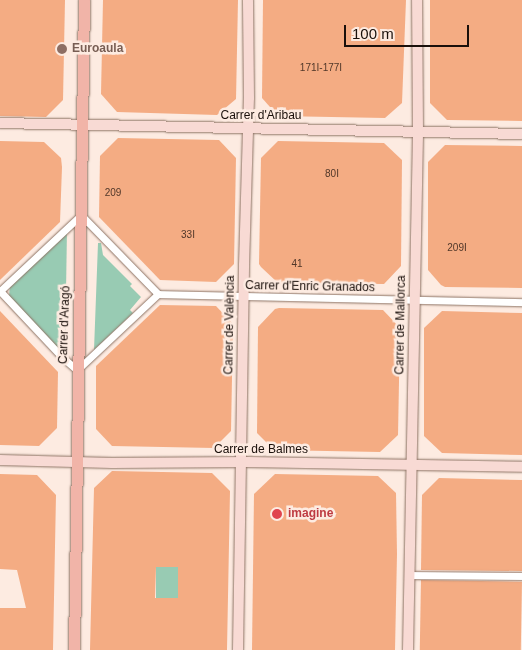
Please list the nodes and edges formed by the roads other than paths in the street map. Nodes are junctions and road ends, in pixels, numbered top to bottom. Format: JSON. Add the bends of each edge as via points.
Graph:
{"nodes":[{"id":1,"x":84,"y":0,"type":"edge"},
{"id":2,"x":248,"y":0,"type":"edge"},
{"id":3,"x":417,"y":0,"type":"edge"},
{"id":4,"x":0,"y":124,"type":"edge"},
{"id":5,"x":82,"y":126,"type":"junction"},
{"id":6,"x":248,"y":129,"type":"junction"},
{"id":7,"x":418,"y":133,"type":"junction"},
{"id":8,"x":522,"y":134,"type":"edge"},
{"id":9,"x":81,"y":215,"type":"junction"},
{"id":10,"x":158,"y":294,"type":"junction"},
{"id":11,"x":244,"y":298,"type":"junction"},
{"id":12,"x":414,"y":301,"type":"junction"},
{"id":13,"x":522,"y":302,"type":"edge"},
{"id":14,"x":77,"y":370,"type":"junction"},
{"id":15,"x":0,"y":460,"type":"edge"},
{"id":16,"x":77,"y":462,"type":"junction"},
{"id":17,"x":242,"y":462,"type":"junction"},
{"id":18,"x":411,"y":464,"type":"junction"},
{"id":19,"x":522,"y":467,"type":"edge"},
{"id":20,"x":409,"y":575,"type":"junction"},
{"id":21,"x":522,"y":576,"type":"edge"},
{"id":22,"x":74,"y":650,"type":"edge"},
{"id":23,"x":238,"y":650,"type":"edge"},
{"id":24,"x":408,"y":650,"type":"edge"}],
"edges":[{"from":1,"to":5,"type":"main road","name":"Carrer d'Aragó"},
{"from":2,"to":6,"type":"main road","name":"Carrer de València"},
{"from":3,"to":7,"type":"main road","name":"Carrer de Mallorca"},
{"from":4,"to":5,"type":"main road","name":"Carrer d'Aribau"},
{"from":5,"to":6,"type":"main road","name":"Carrer d'Aribau"},
{"from":5,"to":9,"type":"main road","name":"Carrer d'Aragó"},
{"from":6,"to":7,"type":"main road","name":"Carrer d'Aribau"},
{"from":6,"to":11,"type":"main road","name":"Carrer de València"},
{"from":7,"to":8,"type":"main road","name":"Carrer d'Aribau"},
{"from":7,"to":12,"type":"main road","name":"Carrer de Mallorca"},
{"from":9,"to":10,"type":"street"},
{"from":9,"to":14,"type":"main road","name":"Carrer d'Aragó"},
{"from":9,"to":14,"type":"street","via":[[0,291]]},
{"from":10,"to":11,"type":"street","name":"Carrer d'Enric Granados"},
{"from":10,"to":14,"type":"street"},
{"from":11,"to":12,"type":"street","name":"Carrer d'Enric Granados"},
{"from":11,"to":17,"type":"main road","name":"Carrer de València"},
{"from":12,"to":13,"type":"street","name":"Carrer d'Enric Granados"},
{"from":12,"to":18,"type":"main road","name":"Carrer de Mallorca"},
{"from":14,"to":16,"type":"main road","name":"Carrer d'Aragó"},
{"from":15,"to":16,"type":"main road","name":"Carrer de Balmes"},
{"from":16,"to":17,"type":"main road","name":"Carrer de Balmes"},
{"from":16,"to":22,"type":"main road","name":"Carrer d'Aragó"},
{"from":17,"to":18,"type":"main road","name":"Carrer de Balmes"},
{"from":17,"to":23,"type":"main road","name":"Carrer de València"},
{"from":18,"to":19,"type":"main road","name":"Carrer de Balmes"},
{"from":18,"to":20,"type":"main road","name":"Carrer de Mallorca"},
{"from":20,"to":21,"type":"street"},
{"from":20,"to":24,"type":"main road","name":"Carrer de Mallorca"}]}
